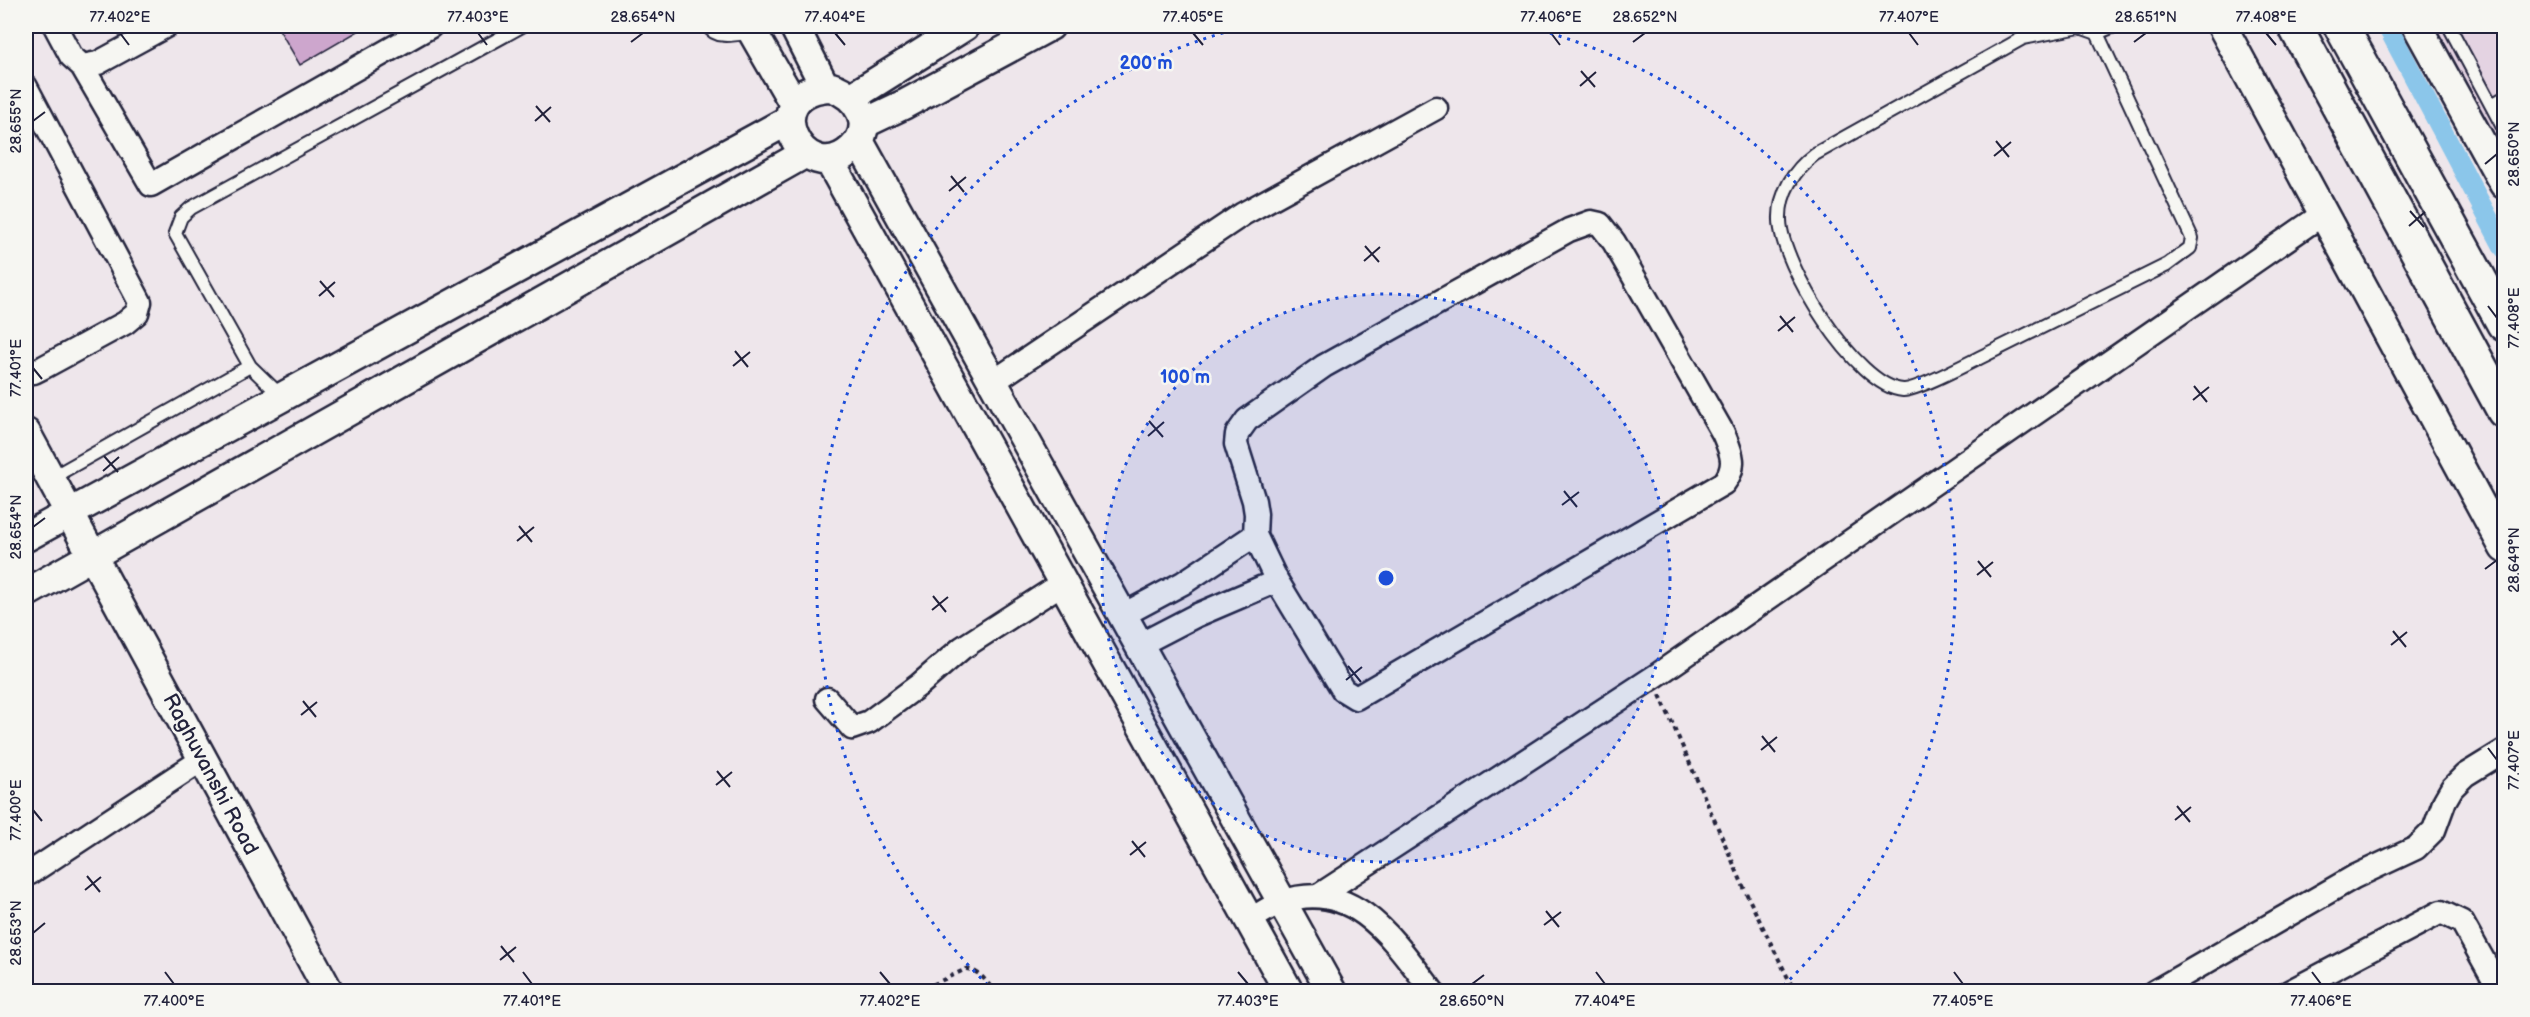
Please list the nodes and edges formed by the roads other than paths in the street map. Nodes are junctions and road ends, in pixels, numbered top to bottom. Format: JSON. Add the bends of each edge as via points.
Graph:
{"nodes":[{"id":1,"x":55,"y":26,"type":"edge"},
{"id":2,"x":166,"y":26,"type":"edge"},
{"id":3,"x":431,"y":26,"type":"edge"},
{"id":4,"x":522,"y":26,"type":"edge"},
{"id":5,"x":708,"y":26,"type":"edge"},
{"id":6,"x":794,"y":26,"type":"edge"},
{"id":7,"x":965,"y":26,"type":"edge"},
{"id":8,"x":1050,"y":26,"type":"edge"},
{"id":9,"x":2114,"y":26,"type":"edge"},
{"id":10,"x":2222,"y":26,"type":"edge"},
{"id":11,"x":2295,"y":26,"type":"edge"},
{"id":12,"x":2341,"y":26,"type":"edge"},
{"id":13,"x":2417,"y":26,"type":"edge"},
{"id":14,"x":2448,"y":26,"type":"edge"},
{"id":15,"x":751,"y":29,"type":"edge"},
{"id":16,"x":2097,"y":33,"type":"junction"},
{"id":17,"x":82,"y":66,"type":"junction"},
{"id":18,"x":26,"y":87,"type":"edge"},
{"id":19,"x":825,"y":87,"type":"junction"},
{"id":20,"x":852,"y":97,"type":"junction"},
{"id":21,"x":2505,"y":98,"type":"edge"},
{"id":22,"x":2492,"y":105,"type":"junction"},
{"id":23,"x":1436,"y":108,"type":"dead end"},
{"id":24,"x":791,"y":112,"type":"junction"},
{"id":25,"x":2505,"y":129,"type":"edge"},
{"id":26,"x":862,"y":132,"type":"junction"},
{"id":27,"x":818,"y":157,"type":"junction"},
{"id":28,"x":2505,"y":184,"type":"edge"},
{"id":29,"x":2323,"y":214,"type":"junction"},
{"id":30,"x":2505,"y":324,"type":"edge"},
{"id":31,"x":250,"y":366,"type":"junction"},
{"id":32,"x":26,"y":371,"type":"edge"},
{"id":33,"x":993,"y":382,"type":"junction"},
{"id":34,"x":281,"y":396,"type":"junction"},
{"id":35,"x":2505,"y":411,"type":"edge"},
{"id":36,"x":29,"y":446,"type":"edge"},
{"id":37,"x":51,"y":478,"type":"junction"},
{"id":38,"x":70,"y":512,"type":"junction"},
{"id":39,"x":1255,"y":535,"type":"junction"},
{"id":40,"x":26,"y":537,"type":"edge"},
{"id":41,"x":2505,"y":548,"type":"edge"},
{"id":42,"x":93,"y":556,"type":"junction"},
{"id":43,"x":1277,"y":581,"type":"junction"},
{"id":44,"x":1063,"y":583,"type":"junction"},
{"id":45,"x":26,"y":593,"type":"edge"},
{"id":46,"x":1123,"y":615,"type":"junction"},
{"id":47,"x":1139,"y":645,"type":"junction"},
{"id":48,"x":827,"y":699,"type":"dead end"},
{"id":49,"x":2505,"y":751,"type":"edge"},
{"id":50,"x":203,"y":759,"type":"junction"},
{"id":51,"x":30,"y":873,"type":"dead end"},
{"id":52,"x":1318,"y":896,"type":"junction"},
{"id":53,"x":1282,"y":902,"type":"junction"},
{"id":54,"x":1249,"y":920,"type":"junction"},
{"id":55,"x":329,"y":992,"type":"edge"},
{"id":56,"x":1289,"y":992,"type":"edge"},
{"id":57,"x":1332,"y":992,"type":"edge"},
{"id":58,"x":1433,"y":992,"type":"edge"},
{"id":59,"x":2154,"y":992,"type":"edge"},
{"id":60,"x":2289,"y":992,"type":"edge"},
{"id":61,"x":2501,"y":992,"type":"edge"}],
"edges":[{"from":1,"to":17,"type":"street","via":[[71,56]]},
{"from":2,"to":17,"type":"street","via":[[98,63]]},
{"from":3,"to":17,"type":"street","via":[[151,185]]},
{"from":4,"to":31,"type":"lane","via":[[191,208],[182,217],[175,233]]},
{"from":5,"to":15,"type":"lane","via":[[720,35]]},
{"from":6,"to":19,"type":"street"},
{"from":7,"to":20,"type":"street"},
{"from":8,"to":26,"type":"street","via":[[905,104]]},
{"from":9,"to":16,"type":"lane"},
{"from":10,"to":29,"type":"street"},
{"from":11,"to":35,"type":"main road"},
{"from":12,"to":30,"type":"main road"},
{"from":13,"to":28,"type":"street"},
{"from":14,"to":22,"type":"lane"},
{"from":15,"to":24,"type":"street"},
{"from":16,"to":16,"type":"lane","via":[[2080,27],[2023,38],[1815,154],[1789,182],[1782,198],[1780,220],[1791,259],[1815,306],[1844,349],[1878,381],[1904,390],[1947,374],[2167,265],[2190,248],[2192,238]]},
{"from":18,"to":32,"type":"street","via":[[140,302],[137,313],[125,323],[34,372]]},
{"from":19,"to":20,"type":"street","via":[[842,90]]},
{"from":19,"to":24,"type":"street","via":[[808,92]]},
{"from":20,"to":26,"type":"street","via":[[859,106]]},
{"from":21,"to":22,"type":"lane"},
{"from":22,"to":25,"type":"lane"},
{"from":23,"to":33,"type":"street","via":[[1243,214]]},
{"from":24,"to":27,"type":"street","via":[[797,145]]},
{"from":24,"to":34,"type":"street"},
{"from":26,"to":27,"type":"street","via":[[841,156]]},
{"from":26,"to":33,"type":"street"},
{"from":27,"to":42,"type":"street"},
{"from":27,"to":44,"type":"street"},
{"from":29,"to":41,"type":"street"},
{"from":29,"to":52,"type":"street","via":[[1657,675]]},
{"from":31,"to":34,"type":"lane"},
{"from":31,"to":37,"type":"lane"},
{"from":33,"to":46,"type":"street"},
{"from":34,"to":38,"type":"street"},
{"from":36,"to":37,"type":"street","name":"Raghuvanshi Road"},
{"from":37,"to":38,"type":"street","name":"Raghuvanshi Road"},
{"from":38,"to":40,"type":"street"},
{"from":38,"to":42,"type":"street","name":"Raghuvanshi Road"},
{"from":39,"to":43,"type":"street"},
{"from":39,"to":43,"type":"street","via":[[1254,501],[1236,444],[1237,434],[1247,420],[1324,366],[1583,223],[1600,224],[1614,242],[1723,433],[1733,458],[1733,468],[1724,483],[1356,698],[1343,690]]},
{"from":39,"to":46,"type":"street","via":[[1183,583]]},
{"from":42,"to":45,"type":"street"},
{"from":42,"to":50,"type":"street","name":"Raghuvanshi Road"},
{"from":43,"to":47,"type":"street"},
{"from":44,"to":48,"type":"street","via":[[962,648],[865,724],[852,728]]},
{"from":44,"to":54,"type":"street"},
{"from":46,"to":47,"type":"street"},
{"from":47,"to":53,"type":"street"},
{"from":49,"to":59,"type":"street","via":[[2465,775],[2452,788],[2434,830],[2416,848],[2354,877]]},
{"from":50,"to":51,"type":"street"},
{"from":50,"to":55,"type":"street","name":"Raghuvanshi Road"},
{"from":52,"to":53,"type":"street"},
{"from":52,"to":58,"type":"street","via":[[1362,910],[1385,930]]},
{"from":53,"to":54,"type":"street"},
{"from":53,"to":57,"type":"street"},
{"from":54,"to":56,"type":"street"},
{"from":60,"to":61,"type":"street","via":[[2440,912],[2462,922]]}]}
